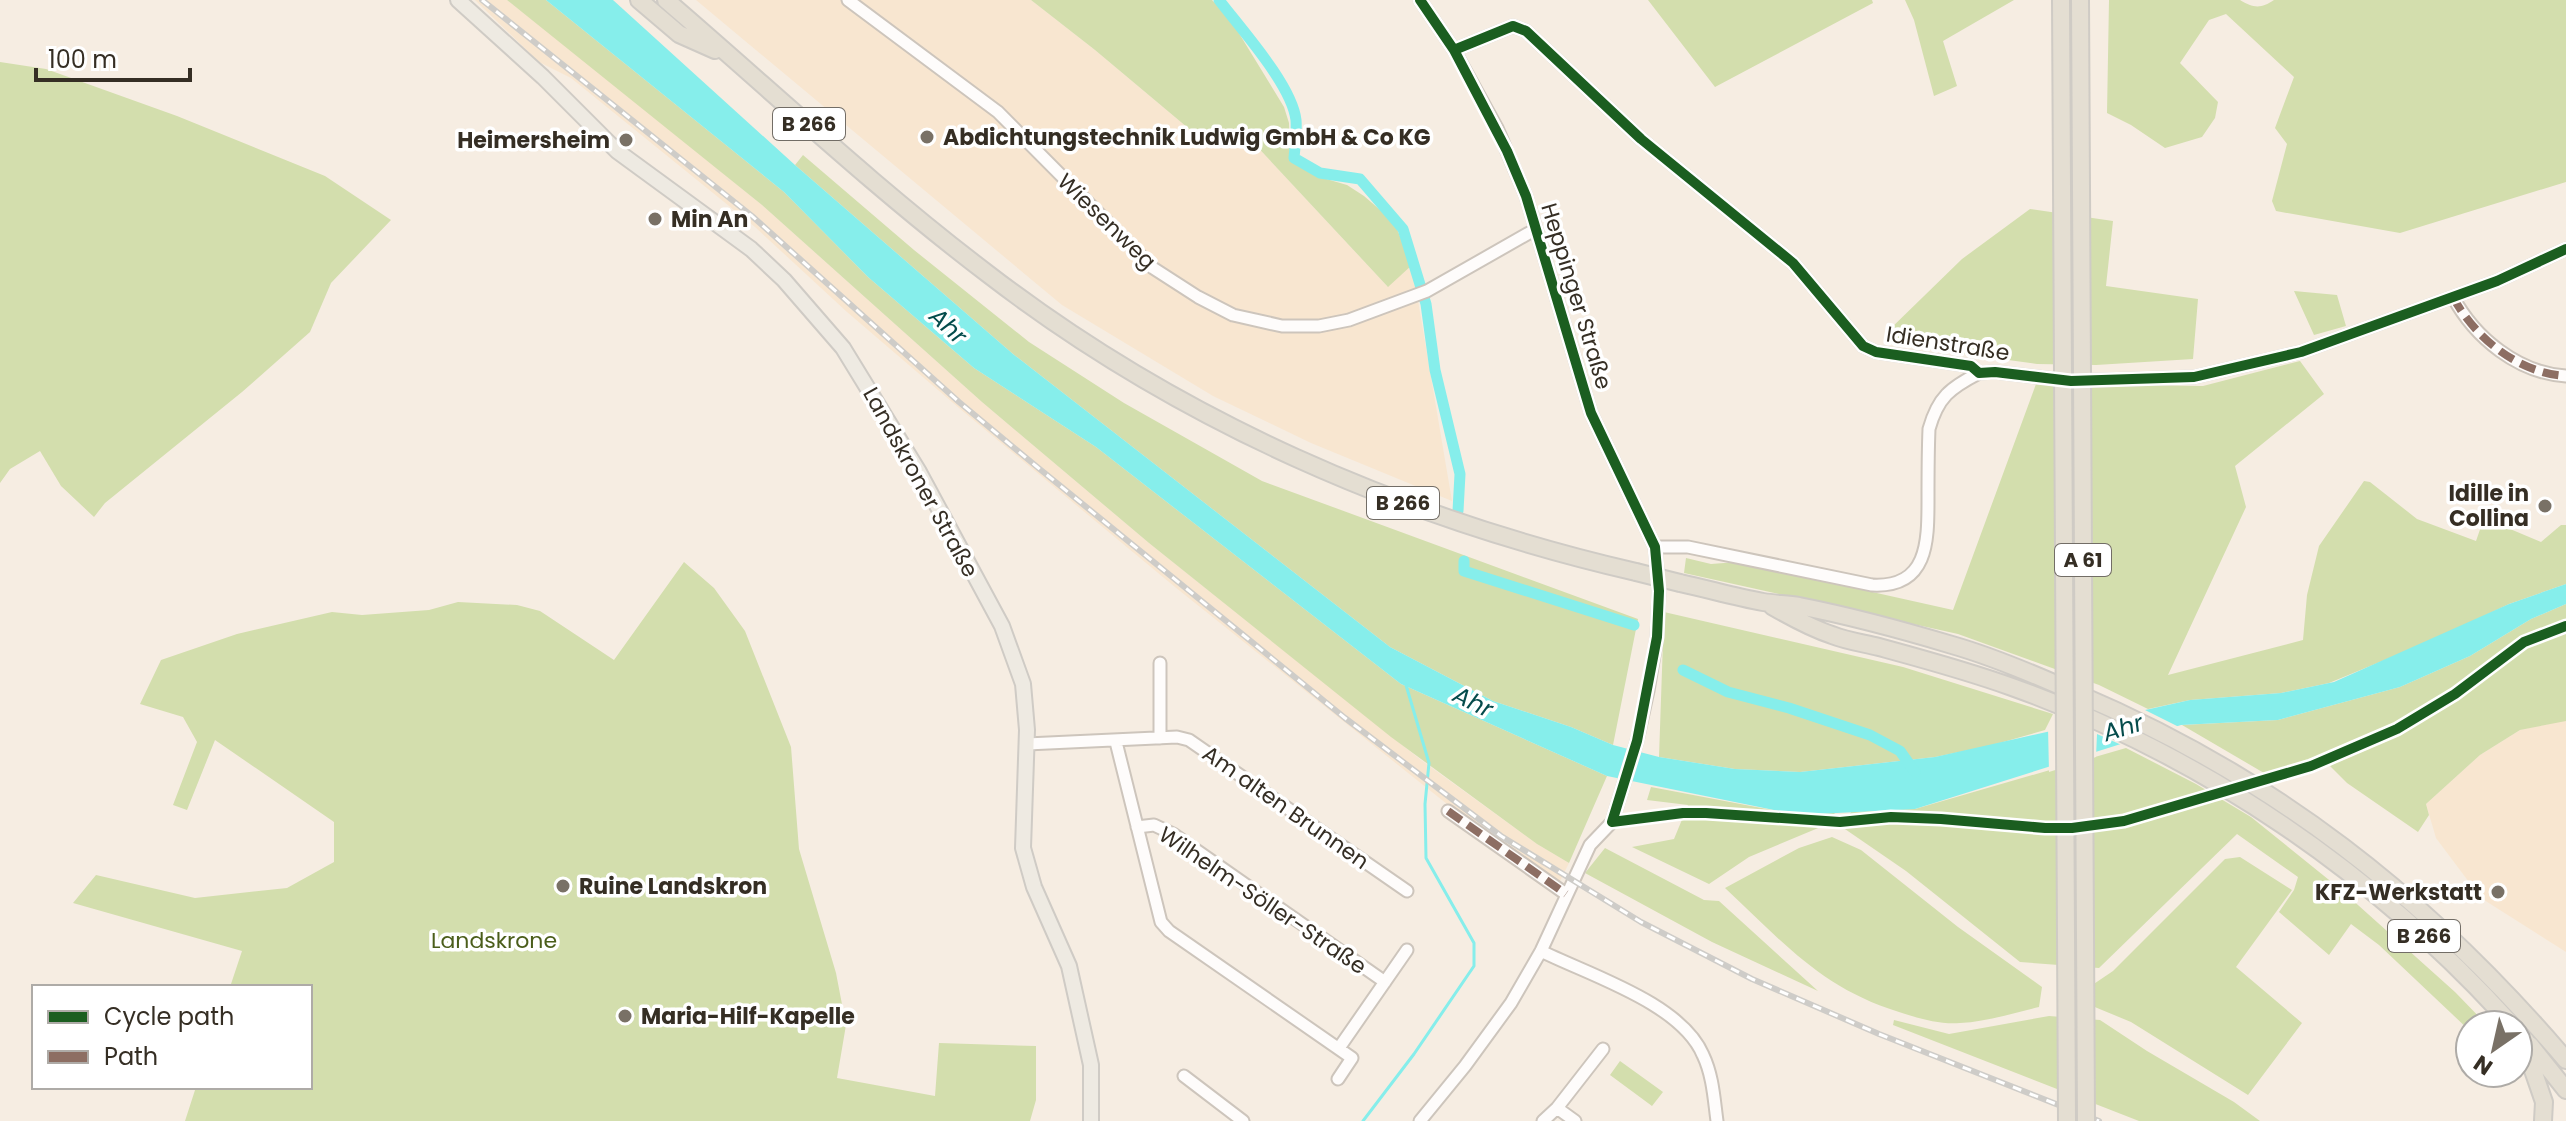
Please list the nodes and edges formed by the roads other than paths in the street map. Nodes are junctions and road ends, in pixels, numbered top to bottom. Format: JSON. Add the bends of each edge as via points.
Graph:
{"nodes":[{"id":1,"x":458,"y":0,"type":"edge"},
{"id":2,"x":639,"y":0,"type":"edge"},
{"id":3,"x":666,"y":0,"type":"edge"},
{"id":4,"x":848,"y":0,"type":"edge"},
{"id":5,"x":1420,"y":0,"type":"edge"},
{"id":6,"x":2061,"y":0,"type":"edge"},
{"id":7,"x":2080,"y":0,"type":"edge"},
{"id":8,"x":1454,"y":50,"type":"junction"},
{"id":9,"x":732,"y":56,"type":"junction"},
{"id":10,"x":1536,"y":229,"type":"junction"},
{"id":11,"x":2566,"y":249,"type":"edge"},
{"id":12,"x":2453,"y":297,"type":"junction"},
{"id":13,"x":1979,"y":373,"type":"junction"},
{"id":14,"x":2566,"y":376,"type":"edge"},
{"id":15,"x":1655,"y":547,"type":"junction"},
{"id":16,"x":1763,"y":602,"type":"junction"},
{"id":17,"x":1160,"y":663,"type":"dead end"},
{"id":18,"x":1160,"y":738,"type":"junction"},
{"id":19,"x":1116,"y":742,"type":"junction"},
{"id":20,"x":1027,"y":744,"type":"junction"},
{"id":21,"x":1448,"y":811,"type":"dead end"},
{"id":22,"x":1137,"y":827,"type":"junction"},
{"id":23,"x":1407,"y":891,"type":"dead end"},
{"id":24,"x":1566,"y":894,"type":"junction"},
{"id":25,"x":1407,"y":950,"type":"dead end"},
{"id":26,"x":1541,"y":951,"type":"junction"},
{"id":27,"x":1385,"y":982,"type":"junction"},
{"id":28,"x":2497,"y":1009,"type":"edge"},
{"id":29,"x":1339,"y":1048,"type":"junction"},
{"id":30,"x":1603,"y":1049,"type":"dead end"},
{"id":31,"x":2534,"y":1051,"type":"edge"},
{"id":32,"x":2566,"y":1060,"type":"edge"},
{"id":33,"x":2534,"y":1073,"type":"edge"},
{"id":34,"x":1184,"y":1076,"type":"dead end"},
{"id":35,"x":1338,"y":1079,"type":"dead end"},
{"id":36,"x":2566,"y":1090,"type":"edge"},
{"id":37,"x":1557,"y":1108,"type":"junction"},
{"id":38,"x":1424,"y":1119,"type":"edge"},
{"id":39,"x":1091,"y":1121,"type":"edge"},
{"id":40,"x":1243,"y":1121,"type":"edge"},
{"id":41,"x":1543,"y":1121,"type":"edge"},
{"id":42,"x":1575,"y":1121,"type":"edge"},
{"id":43,"x":1717,"y":1121,"type":"edge"},
{"id":44,"x":2067,"y":1121,"type":"edge"},
{"id":45,"x":2086,"y":1121,"type":"edge"},
{"id":46,"x":2543,"y":1121,"type":"edge"}],
"edges":[{"from":1,"to":20,"type":"main road","name":"Landskroner Straße","via":[[617,151],[766,262],[843,348],[919,472],[1002,626],[1023,684]]},
{"from":2,"to":9,"type":"highway","number":"B 266","via":[[679,34]]},
{"from":3,"to":9,"type":"highway","number":"B 266"},
{"from":4,"to":10,"type":"street","name":"Wiesenweg","via":[[998,112],[1153,268],[1233,315],[1282,326],[1349,320],[1423,292]]},
{"from":5,"to":8,"type":"street","name":"Heppinger Straße"},
{"from":6,"to":44,"type":"highway","number":"A 61","bridge":true},
{"from":7,"to":45,"type":"highway","number":"A 61","bridge":true},
{"from":8,"to":10,"type":"street","name":"Heppinger Straße","via":[[1497,128]]},
{"from":8,"to":13,"type":"street","name":"Idienstraße","via":[[1513,26],[1526,31],[1641,139],[1793,263],[1863,346],[1971,366]]},
{"from":9,"to":16,"type":"highway","number":"B 266","bridge":true,"via":[[988,275],[1182,401],[1283,452],[1421,510],[1549,552]]},
{"from":10,"to":15,"type":"street","name":"Heppinger Straße","via":[[1591,413]]},
{"from":11,"to":12,"type":"street","name":"Idienstraße"},
{"from":12,"to":13,"type":"street","name":"Idienstraße","via":[[2301,352],[2194,377],[2071,381]]},
{"from":12,"to":14,"type":"street","via":[[2476,331],[2500,350],[2527,367]]},
{"from":13,"to":15,"type":"street","via":[[1955,385],[1934,412],[1929,429],[1926,554],[1905,579],[1889,586],[1872,585],[1688,547]]},
{"from":15,"to":24,"type":"street","name":"Heppinger Straße","via":[[1657,637],[1637,741],[1612,822],[1590,845]]},
{"from":16,"to":28,"type":"highway","number":"B 266","bridge":true,"via":[[1833,636],[2010,686],[2145,743],[2254,805],[2373,891]]},
{"from":16,"to":32,"type":"highway","number":"B 266","bridge":true,"via":[[1955,646],[2149,725],[2275,797],[2339,842],[2420,908],[2508,992]]},
{"from":17,"to":18,"type":"street"},
{"from":18,"to":19,"type":"street","name":"Am alten Brunnen"},
{"from":18,"to":23,"type":"street","name":"Am alten Brunnen","via":[[1189,740]]},
{"from":19,"to":20,"type":"street","name":"Am alten Brunnen"},
{"from":19,"to":22,"type":"street","name":"Wilhelm-Söller-Straße"},
{"from":20,"to":39,"type":"main road","name":"Landskroner Straße","via":[[1023,848],[1069,966],[1091,1065]]},
{"from":21,"to":24,"type":"street"},
{"from":22,"to":27,"type":"street","name":"Wilhelm-Söller-Straße","via":[[1154,825],[1173,834]]},
{"from":22,"to":29,"type":"street","name":"Wilhelm-Söller-Straße","via":[[1161,922],[1169,931]]},
{"from":24,"to":26,"type":"street","name":"Heppinger Straße"},
{"from":25,"to":27,"type":"street","name":"Wilhelm-Söller-Straße"},
{"from":26,"to":38,"type":"street","name":"Heppinger Straße","via":[[1494,1029]]},
{"from":26,"to":43,"type":"street","via":[[1646,1001],[1687,1030],[1703,1054]]},
{"from":27,"to":29,"type":"street","name":"Wilhelm-Söller-Straße"},
{"from":29,"to":35,"type":"street","via":[[1352,1058]]},
{"from":30,"to":37,"type":"street"},
{"from":31,"to":36,"type":"highway"},
{"from":33,"to":46,"type":"highway","via":[[2544,1102]]},
{"from":34,"to":40,"type":"street"},
{"from":37,"to":41,"type":"street"},
{"from":37,"to":42,"type":"street"}]}
